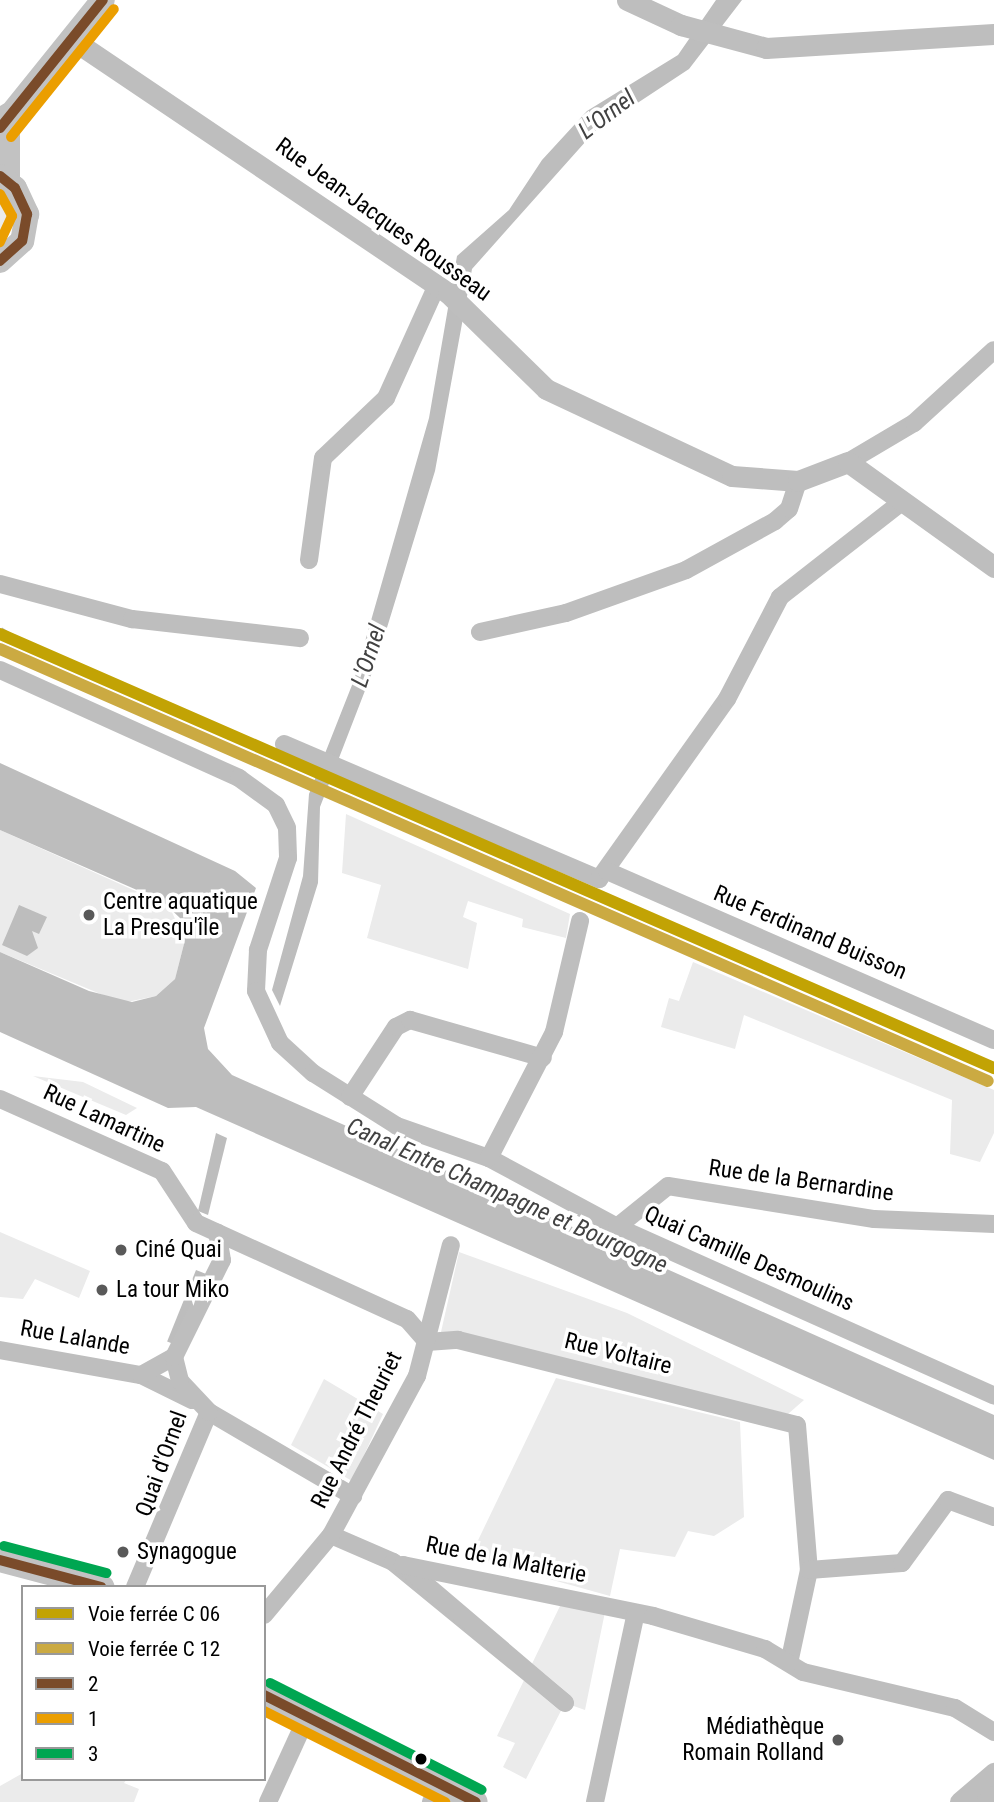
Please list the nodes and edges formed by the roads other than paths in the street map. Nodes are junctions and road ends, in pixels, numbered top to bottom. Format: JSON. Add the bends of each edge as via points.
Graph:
{"nodes":[{"id":1,"x":103,"y":0,"type":"edge"},
{"id":2,"x":627,"y":0,"type":"edge"},
{"id":3,"x":994,"y":34,"type":"edge"},
{"id":4,"x":71,"y":38,"type":"junction"},
{"id":5,"x":4,"y":122,"type":"edge"},
{"id":6,"x":4,"y":178,"type":"edge"},
{"id":7,"x":0,"y":261,"type":"edge"},
{"id":8,"x":443,"y":289,"type":"junction"},
{"id":9,"x":994,"y":350,"type":"edge"},
{"id":10,"x":848,"y":462,"type":"junction"},
{"id":11,"x":798,"y":481,"type":"junction"},
{"id":12,"x":899,"y":504,"type":"junction"},
{"id":13,"x":309,"y":560,"type":"dead end"},
{"id":14,"x":994,"y":567,"type":"edge"},
{"id":15,"x":0,"y":584,"type":"edge"},
{"id":16,"x":480,"y":632,"type":"dead end"},
{"id":17,"x":300,"y":638,"type":"dead end"},
{"id":18,"x":0,"y":670,"type":"edge"},
{"id":19,"x":284,"y":744,"type":"dead end"},
{"id":20,"x":603,"y":875,"type":"junction"},
{"id":21,"x":580,"y":921,"type":"dead end"},
{"id":22,"x":994,"y":1040,"type":"edge"},
{"id":23,"x":543,"y":1058,"type":"junction"},
{"id":24,"x":351,"y":1097,"type":"junction"},
{"id":25,"x":0,"y":1099,"type":"edge"},
{"id":26,"x":489,"y":1158,"type":"junction"},
{"id":27,"x":994,"y":1224,"type":"edge"},
{"id":28,"x":617,"y":1227,"type":"junction"},
{"id":29,"x":217,"y":1232,"type":"junction"},
{"id":30,"x":451,"y":1245,"type":"dead end"},
{"id":31,"x":427,"y":1342,"type":"junction"},
{"id":32,"x":0,"y":1350,"type":"edge"},
{"id":33,"x":174,"y":1357,"type":"junction"},
{"id":34,"x":141,"y":1375,"type":"junction"},
{"id":35,"x":994,"y":1396,"type":"edge"},
{"id":36,"x":204,"y":1407,"type":"junction"},
{"id":37,"x":353,"y":1496,"type":"junction"},
{"id":38,"x":994,"y":1517,"type":"edge"},
{"id":39,"x":331,"y":1535,"type":"junction"},
{"id":40,"x":0,"y":1560,"type":"edge"},
{"id":41,"x":809,"y":1570,"type":"junction"},
{"id":42,"x":140,"y":1584,"type":"edge"},
{"id":43,"x":94,"y":1585,"type":"edge"},
{"id":44,"x":266,"y":1613,"type":"edge"},
{"id":45,"x":636,"y":1613,"type":"junction"},
{"id":46,"x":789,"y":1663,"type":"junction"},
{"id":47,"x":266,"y":1696,"type":"edge"},
{"id":48,"x":307,"y":1717,"type":"junction"},
{"id":49,"x":994,"y":1732,"type":"edge"},
{"id":50,"x":994,"y":1773,"type":"edge"},
{"id":51,"x":435,"y":1792,"type":"edge"},
{"id":52,"x":994,"y":1796,"type":"edge"},
{"id":53,"x":268,"y":1802,"type":"edge"},
{"id":54,"x":476,"y":1802,"type":"edge"},
{"id":55,"x":596,"y":1802,"type":"edge"},
{"id":56,"x":960,"y":1802,"type":"edge"},
{"id":57,"x":986,"y":1802,"type":"edge"}],
"edges":[{"from":1,"to":4,"type":"main road"},
{"from":2,"to":3,"type":"street","via":[[726,40],[803,47]]},
{"from":4,"to":5,"type":"main road"},
{"from":4,"to":8,"type":"street","name":"Rue Jean-Jacques Rousseau"},
{"from":5,"to":6,"type":"main road"},
{"from":6,"to":7,"type":"main road","via":[[22,196],[27,222],[22,241]]},
{"from":8,"to":11,"type":"street","name":"Rue Jean-Jacques Rousseau","via":[[468,308],[529,377],[565,399],[732,476]]},
{"from":8,"to":13,"type":"street","via":[[386,398],[323,458]]},
{"from":9,"to":10,"type":"street","via":[[914,423]]},
{"from":10,"to":11,"type":"street","name":"Rue Jean-Jacques Rousseau"},
{"from":10,"to":12,"type":"street"},
{"from":11,"to":16,"type":"street","via":[[789,509],[775,522],[698,565],[566,613]]},
{"from":12,"to":14,"type":"street"},
{"from":12,"to":20,"type":"street","via":[[780,597],[727,699]]},
{"from":15,"to":17,"type":"street","via":[[156,623]]},
{"from":18,"to":24,"type":"street","name":"Quai Camille Desmoulins","via":[[239,778],[276,805],[287,828],[288,858],[258,950],[259,1005],[289,1053]]},
{"from":19,"to":20,"type":"street","name":"Rue Ferdinand Buisson"},
{"from":20,"to":22,"type":"street","name":"Rue Ferdinand Buisson"},
{"from":21,"to":23,"type":"street","via":[[566,994]]},
{"from":23,"to":24,"type":"street","via":[[410,1020],[396,1027]]},
{"from":23,"to":26,"type":"street"},
{"from":24,"to":26,"type":"street","name":"Quai Camille Desmoulins","via":[[397,1126]]},
{"from":25,"to":29,"type":"street","name":"Rue Lamartine","via":[[162,1171],[196,1223]]},
{"from":26,"to":28,"type":"street","name":"Quai Camille Desmoulins"},
{"from":27,"to":28,"type":"street","name":"Rue de la Bernardine","via":[[874,1219],[668,1186]]},
{"from":28,"to":35,"type":"street","name":"Quai Camille Desmoulins"},
{"from":29,"to":31,"type":"street","name":"Rue Lamartine","via":[[407,1320]]},
{"from":29,"to":33,"type":"street","via":[[222,1260]]},
{"from":30,"to":31,"type":"street","name":"Rue André Theuriet"},
{"from":31,"to":37,"type":"street","name":"Rue André Theuriet","via":[[416,1376]]},
{"from":31,"to":41,"type":"street","name":"Rue Voltaire","via":[[458,1340],[797,1425]]},
{"from":32,"to":34,"type":"street","name":"Rue Lalande"},
{"from":33,"to":34,"type":"street","name":"Rue Lalande"},
{"from":33,"to":36,"type":"street","name":"Quai d'Ornel","via":[[180,1381]]},
{"from":34,"to":36,"type":"street","name":"Rue Lalande"},
{"from":36,"to":37,"type":"street"},
{"from":36,"to":42,"type":"street","name":"Quai d'Ornel"},
{"from":37,"to":39,"type":"street","name":"Rue André Theuriet"},
{"from":38,"to":41,"type":"street","via":[[948,1500],[902,1563]]},
{"from":39,"to":44,"type":"street","name":"Rue André Theuriet"},
{"from":39,"to":45,"type":"street","name":"Rue de la Malterie","via":[[393,1562],[565,1703],[403,1565]]},
{"from":40,"to":43,"type":"main road"},
{"from":41,"to":46,"type":"street"},
{"from":45,"to":46,"type":"street","name":"Rue de la Malterie","via":[[765,1649]]},
{"from":45,"to":55,"type":"street"},
{"from":46,"to":49,"type":"street","name":"Rue de la Malterie","via":[[832,1680],[955,1708]]},
{"from":47,"to":48,"type":"main road"},
{"from":48,"to":51,"type":"main road"},
{"from":48,"to":53,"type":"street"},
{"from":50,"to":56,"type":"street"},
{"from":51,"to":54,"type":"main road"},
{"from":52,"to":57,"type":"street"}]}
